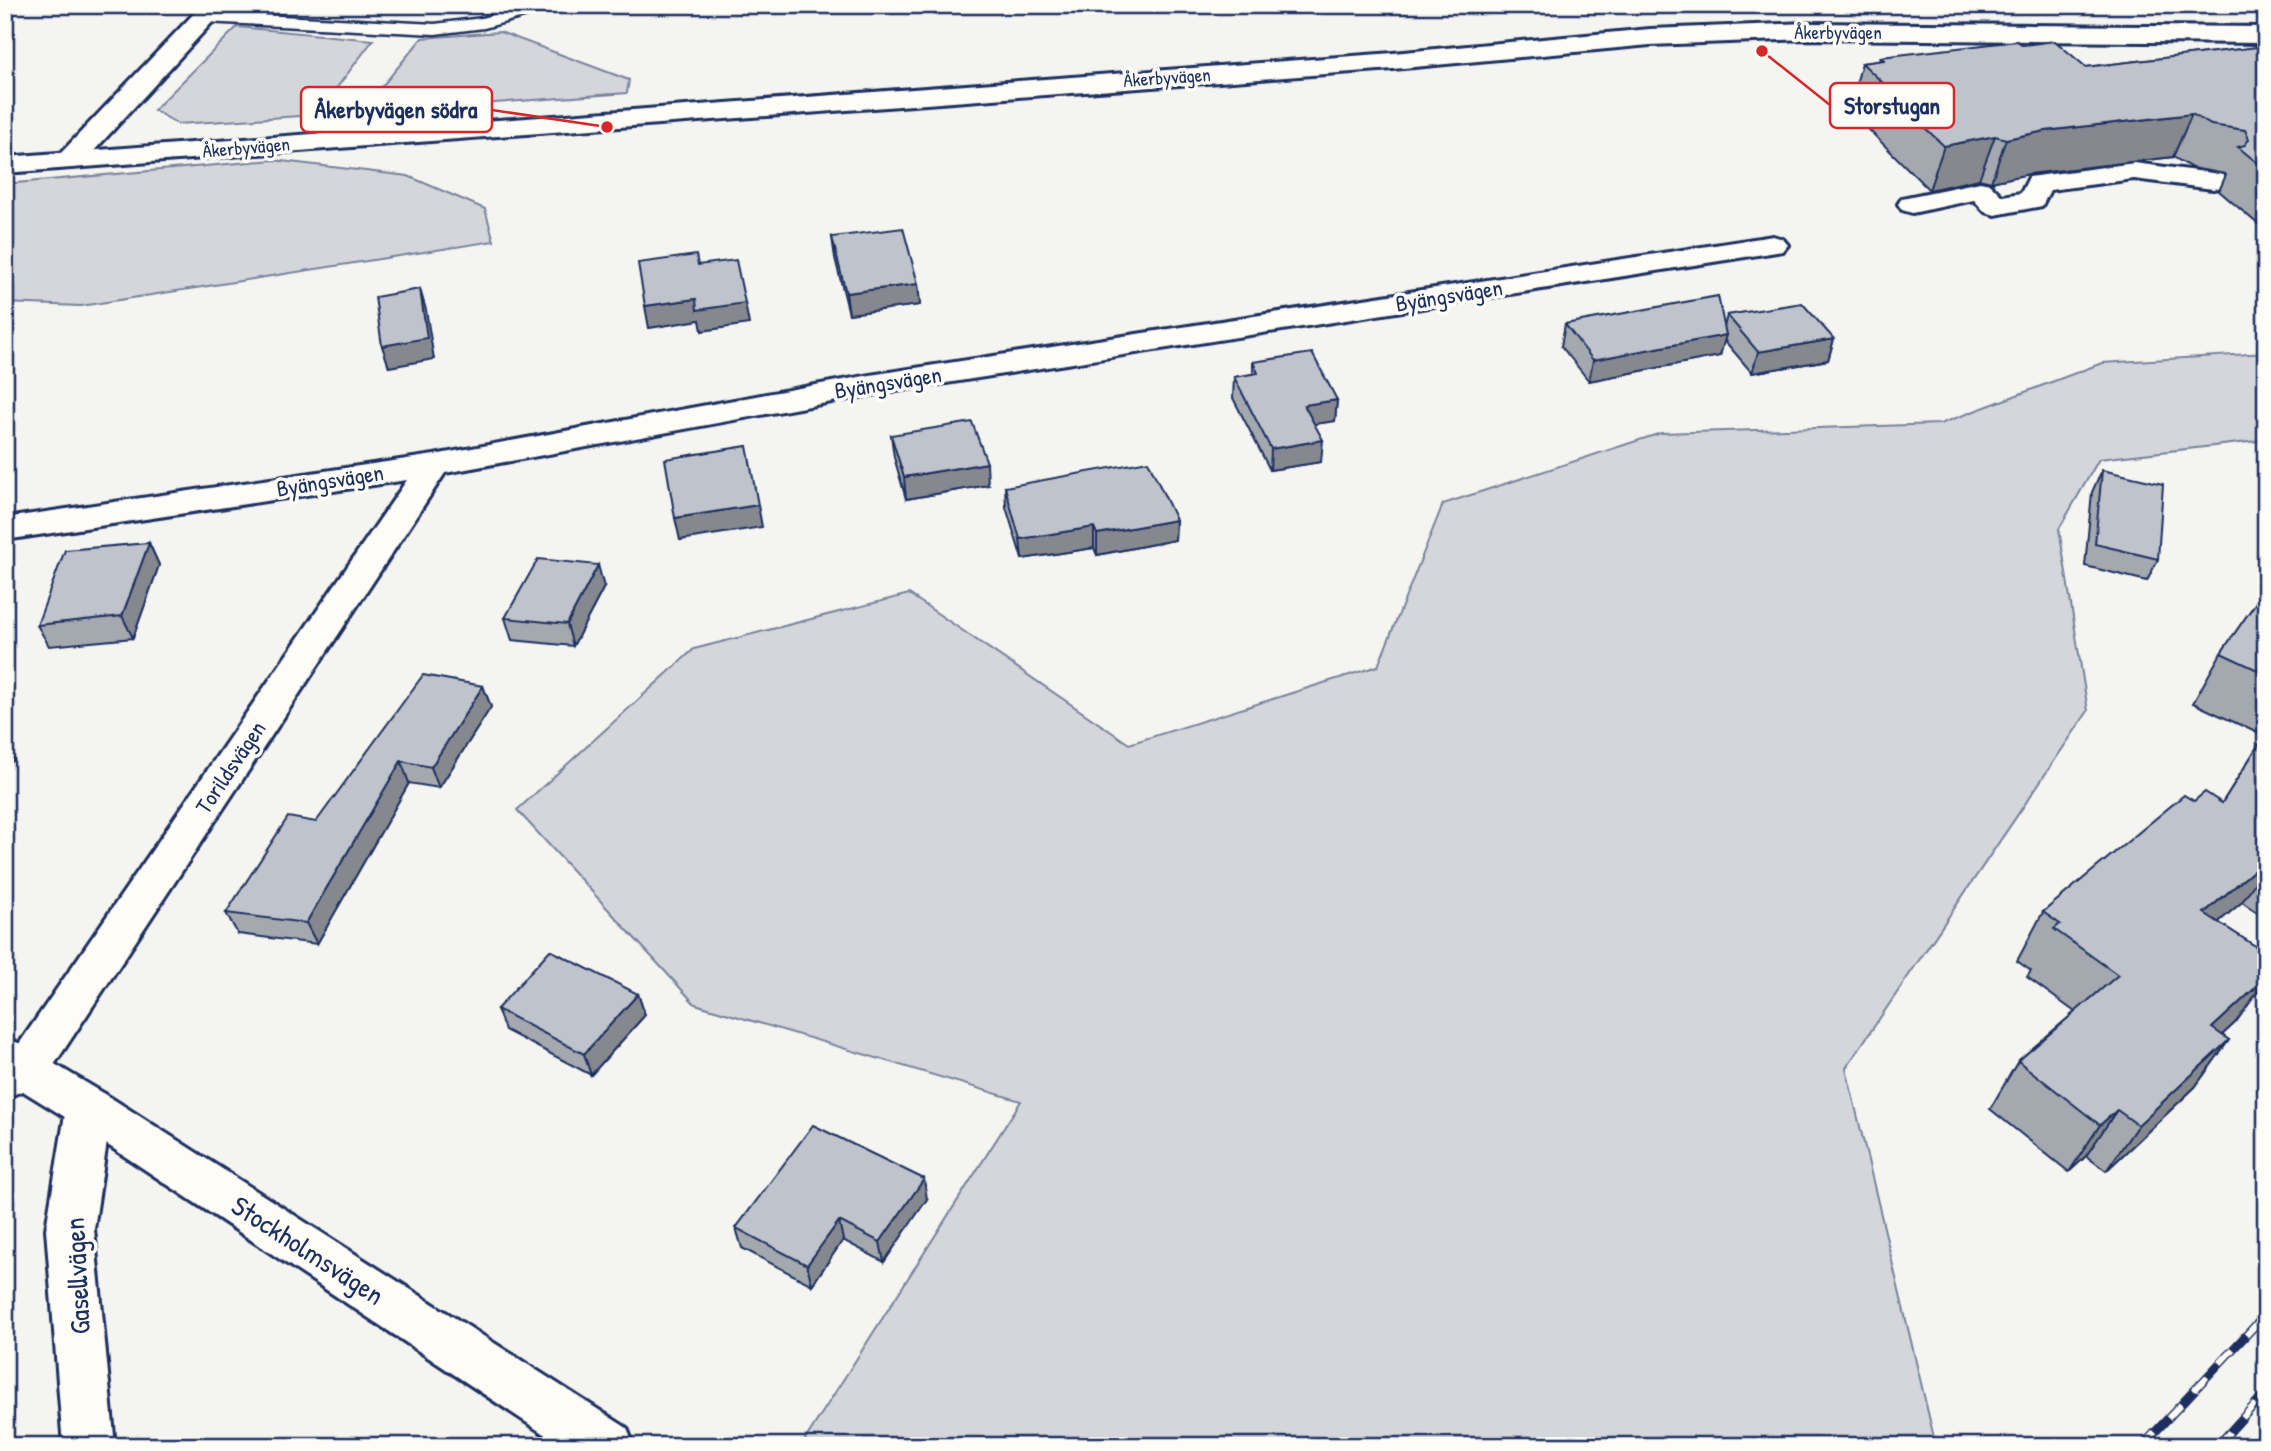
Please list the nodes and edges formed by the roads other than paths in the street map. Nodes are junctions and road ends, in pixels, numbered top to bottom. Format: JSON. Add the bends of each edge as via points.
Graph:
{"nodes":[{"id":1,"x":546,"y":5,"type":"edge"},
{"id":2,"x":211,"y":11,"type":"edge"},
{"id":3,"x":2266,"y":35,"type":"edge"},
{"id":4,"x":70,"y":160,"type":"junction"},
{"id":5,"x":5,"y":165,"type":"edge"},
{"id":6,"x":2213,"y":181,"type":"dead end"},
{"id":7,"x":1912,"y":204,"type":"dead end"},
{"id":8,"x":1773,"y":245,"type":"dead end"},
{"id":9,"x":434,"y":465,"type":"junction"},
{"id":10,"x":5,"y":529,"type":"edge"},
{"id":11,"x":12,"y":1069,"type":"edge"},
{"id":12,"x":89,"y":1108,"type":"junction"},
{"id":13,"x":89,"y":1446,"type":"edge"},
{"id":14,"x":608,"y":1446,"type":"edge"}],
"edges":[{"from":1,"to":2,"type":"lane","via":[[484,23],[435,30]]},
{"from":2,"to":4,"type":"street"},
{"from":3,"to":4,"type":"street","name":"Åkerbyvägen","via":[[1806,31],[1650,37],[1393,61]]},
{"from":4,"to":5,"type":"street","name":"Åkerbyvägen"},
{"from":6,"to":7,"type":"street","via":[[2134,171],[2039,183],[2032,200],[1995,206],[1980,190]]},
{"from":8,"to":9,"type":"street","name":"Byängsvägen","via":[[870,385]]},
{"from":9,"to":10,"type":"street","name":"Byängsvägen"},
{"from":9,"to":11,"type":"street","name":"Torildsvägen"},
{"from":11,"to":12,"type":"street","name":"Stockholmsvägen"},
{"from":12,"to":13,"type":"street","name":"Gasellvägen","via":[[70,1229]]},
{"from":12,"to":14,"type":"street","name":"Stockholmsvägen"}]}
